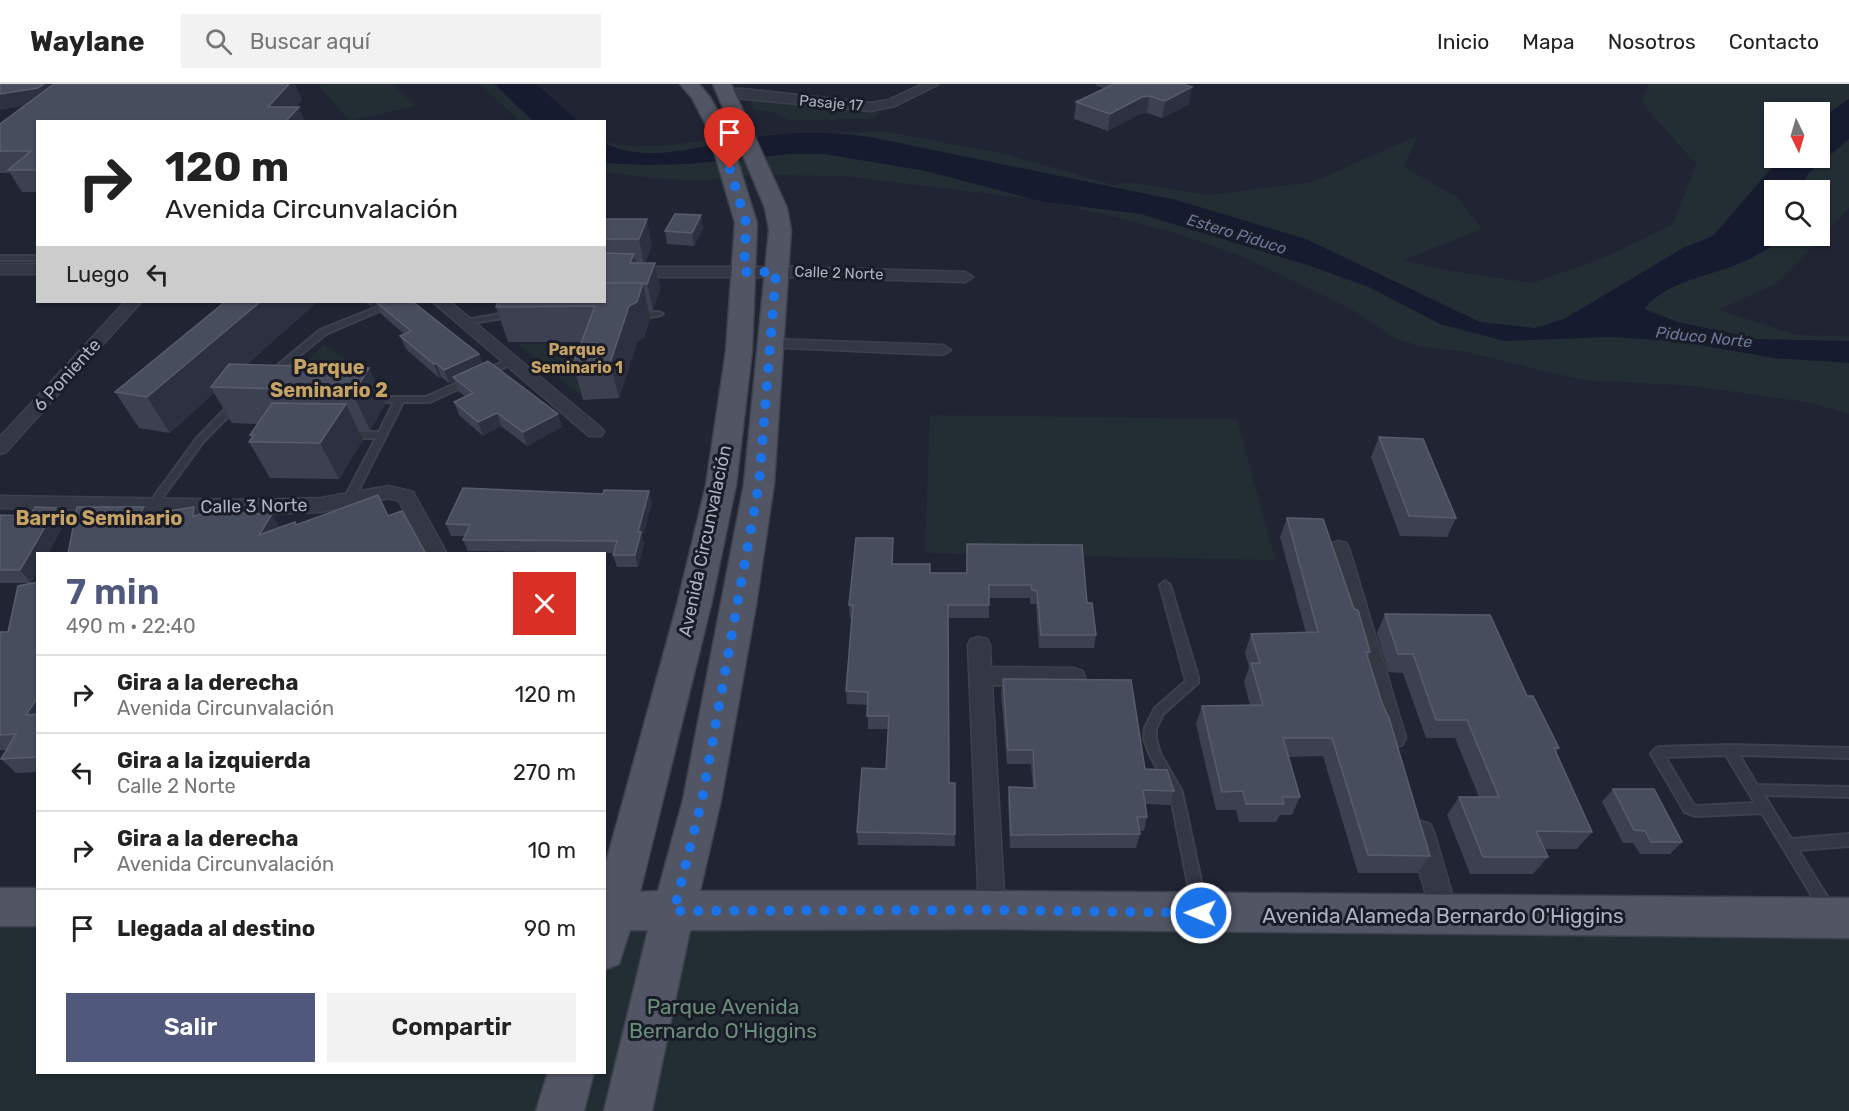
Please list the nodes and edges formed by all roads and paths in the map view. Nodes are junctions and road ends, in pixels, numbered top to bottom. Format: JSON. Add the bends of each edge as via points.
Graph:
{"nodes":[{"id":1,"x":689,"y":84,"type":"edge"},
{"id":2,"x":756,"y":84,"type":"edge"},
{"id":3,"x":933,"y":84,"type":"edge"},
{"id":4,"x":1101,"y":84,"type":"edge"},
{"id":5,"x":1137,"y":84,"type":"edge"},
{"id":6,"x":730,"y":90,"type":"edge"},
{"id":7,"x":0,"y":258,"type":"edge"},
{"id":8,"x":36,"y":258,"type":"edge"},
{"id":9,"x":0,"y":269,"type":"edge"},
{"id":10,"x":36,"y":269,"type":"edge"},
{"id":11,"x":606,"y":272,"type":"edge"},
{"id":12,"x":760,"y":272,"type":"junction"},
{"id":13,"x":964,"y":277,"type":"dead end"},
{"id":14,"x":132,"y":303,"type":"edge"},
{"id":15,"x":394,"y":303,"type":"edge"},
{"id":16,"x":442,"y":303,"type":"edge"},
{"id":17,"x":523,"y":314,"type":"dead end"},
{"id":18,"x":625,"y":314,"type":"edge"},
{"id":19,"x":659,"y":314,"type":"dead end"},
{"id":20,"x":466,"y":322,"type":"junction"},
{"id":21,"x":771,"y":344,"type":"junction"},
{"id":22,"x":943,"y":351,"type":"dead end"},
{"id":23,"x":512,"y":360,"type":"junction"},
{"id":24,"x":259,"y":384,"type":"edge"},
{"id":25,"x":245,"y":395,"type":"edge"},
{"id":26,"x":357,"y":399,"type":"edge"},
{"id":27,"x":399,"y":401,"type":"junction"},
{"id":28,"x":595,"y":432,"type":"dead end"},
{"id":29,"x":338,"y":435,"type":"edge"},
{"id":30,"x":381,"y":435,"type":"junction"},
{"id":31,"x":0,"y":448,"type":"edge"},
{"id":32,"x":349,"y":499,"type":"junction"},
{"id":33,"x":0,"y":502,"type":"edge"},
{"id":34,"x":151,"y":507,"type":"junction"},
{"id":35,"x":1339,"y":548,"type":"dead end"},
{"id":36,"x":432,"y":552,"type":"edge"},
{"id":37,"x":1166,"y":585,"type":"dead end"},
{"id":38,"x":979,"y":645,"type":"dead end"},
{"id":39,"x":980,"y":676,"type":"junction"},
{"id":40,"x":1074,"y":677,"type":"edge"},
{"id":41,"x":1729,"y":750,"type":"junction"},
{"id":42,"x":1849,"y":753,"type":"edge"},
{"id":43,"x":1398,"y":754,"type":"edge"},
{"id":44,"x":1754,"y":790,"type":"junction"},
{"id":45,"x":1849,"y":792,"type":"edge"},
{"id":46,"x":1764,"y":807,"type":"junction"},
{"id":47,"x":1415,"y":812,"type":"edge"},
{"id":48,"x":1849,"y":840,"type":"edge"},
{"id":49,"x":1788,"y":845,"type":"junction"},
{"id":50,"x":992,"y":910,"type":"junction"},
{"id":51,"x":610,"y":911,"type":"edge"},
{"id":52,"x":674,"y":911,"type":"junction"},
{"id":53,"x":1201,"y":913,"type":"junction"},
{"id":54,"x":1444,"y":915,"type":"junction"},
{"id":55,"x":1841,"y":918,"type":"edge"},
{"id":56,"x":606,"y":937,"type":"edge"},
{"id":57,"x":570,"y":1074,"type":"edge"},
{"id":58,"x":560,"y":1111,"type":"edge"},
{"id":59,"x":628,"y":1111,"type":"edge"}],
"edges":[{"from":1,"to":12,"type":"main road","name":"Avenida Circunvalación","via":[[717,127]]},
{"from":2,"to":6,"type":"street"},
{"from":3,"to":6,"type":"street","name":"Pasaje 17","via":[[891,103],[871,107]]},
{"from":4,"to":5,"type":"lane","via":[[1120,89]]},
{"from":6,"to":12,"type":"main road","name":"Avenida Circunvalación","via":[[740,124],[776,208],[780,230]]},
{"from":7,"to":8,"type":"lane"},
{"from":9,"to":10,"type":"street"},
{"from":11,"to":12,"type":"street","name":"Calle 2 Norte"},
{"from":12,"to":13,"type":"street","name":"Calle 2 Norte"},
{"from":12,"to":21,"type":"main road","name":"Avenida Circunvalación"},
{"from":12,"to":51,"type":"main road","name":"Avenida Circunvalación","via":[[739,351],[721,485],[694,604]]},
{"from":14,"to":31,"type":"street","name":"6 Poniente"},
{"from":15,"to":24,"type":"lane","via":[[324,332]]},
{"from":16,"to":20,"type":"street"},
{"from":17,"to":20,"type":"lane"},
{"from":18,"to":19,"type":"lane"},
{"from":20,"to":23,"type":"street"},
{"from":21,"to":22,"type":"street"},
{"from":21,"to":52,"type":"main road","name":"Avenida Circunvalación","via":[[759,484],[741,594],[702,800]]},
{"from":23,"to":27,"type":"lane","via":[[427,400]]},
{"from":23,"to":28,"type":"street"},
{"from":25,"to":34,"type":"lane","via":[[200,440]]},
{"from":26,"to":27,"type":"lane"},
{"from":27,"to":30,"type":"lane"},
{"from":29,"to":30,"type":"lane"},
{"from":30,"to":32,"type":"lane"},
{"from":32,"to":34,"type":"street","name":"Calle 3 Norte","via":[[321,505]]},
{"from":32,"to":36,"type":"street","name":"Calle 3 Norte","via":[[389,492],[406,497]]},
{"from":33,"to":34,"type":"street","name":"Calle 3 Norte"},
{"from":35,"to":43,"type":"street"},
{"from":37,"to":53,"type":"lane","via":[[1192,683],[1159,709],[1149,727],[1153,750],[1176,792]]},
{"from":38,"to":39,"type":"street"},
{"from":39,"to":40,"type":"street"},
{"from":39,"to":50,"type":"street"},
{"from":41,"to":42,"type":"lane"},
{"from":41,"to":44,"type":"lane"},
{"from":41,"to":46,"type":"lane","via":[[1657,754],[1689,808],[1696,811]]},
{"from":44,"to":45,"type":"lane"},
{"from":44,"to":46,"type":"lane"},
{"from":46,"to":49,"type":"lane"},
{"from":47,"to":54,"type":"street"},
{"from":48,"to":49,"type":"lane"},
{"from":49,"to":55,"type":"lane"},
{"from":50,"to":52,"type":"main road","name":"Avenida Alameda Bernardo O'Higgins"},
{"from":50,"to":53,"type":"main road","name":"Avenida Alameda Bernardo O'Higgins"},
{"from":51,"to":52,"type":"main road","name":"Avenida Alameda Bernardo O'Higgins"},
{"from":51,"to":56,"type":"main road","name":"Avenida Circunvalación"},
{"from":52,"to":59,"type":"main road","name":"Avenida Circunvalación"},
{"from":53,"to":54,"type":"main road","name":"Avenida Alameda Bernardo O'Higgins"},
{"from":54,"to":55,"type":"main road","name":"Avenida Alameda Bernardo O'Higgins"},
{"from":57,"to":58,"type":"main road"}]}
